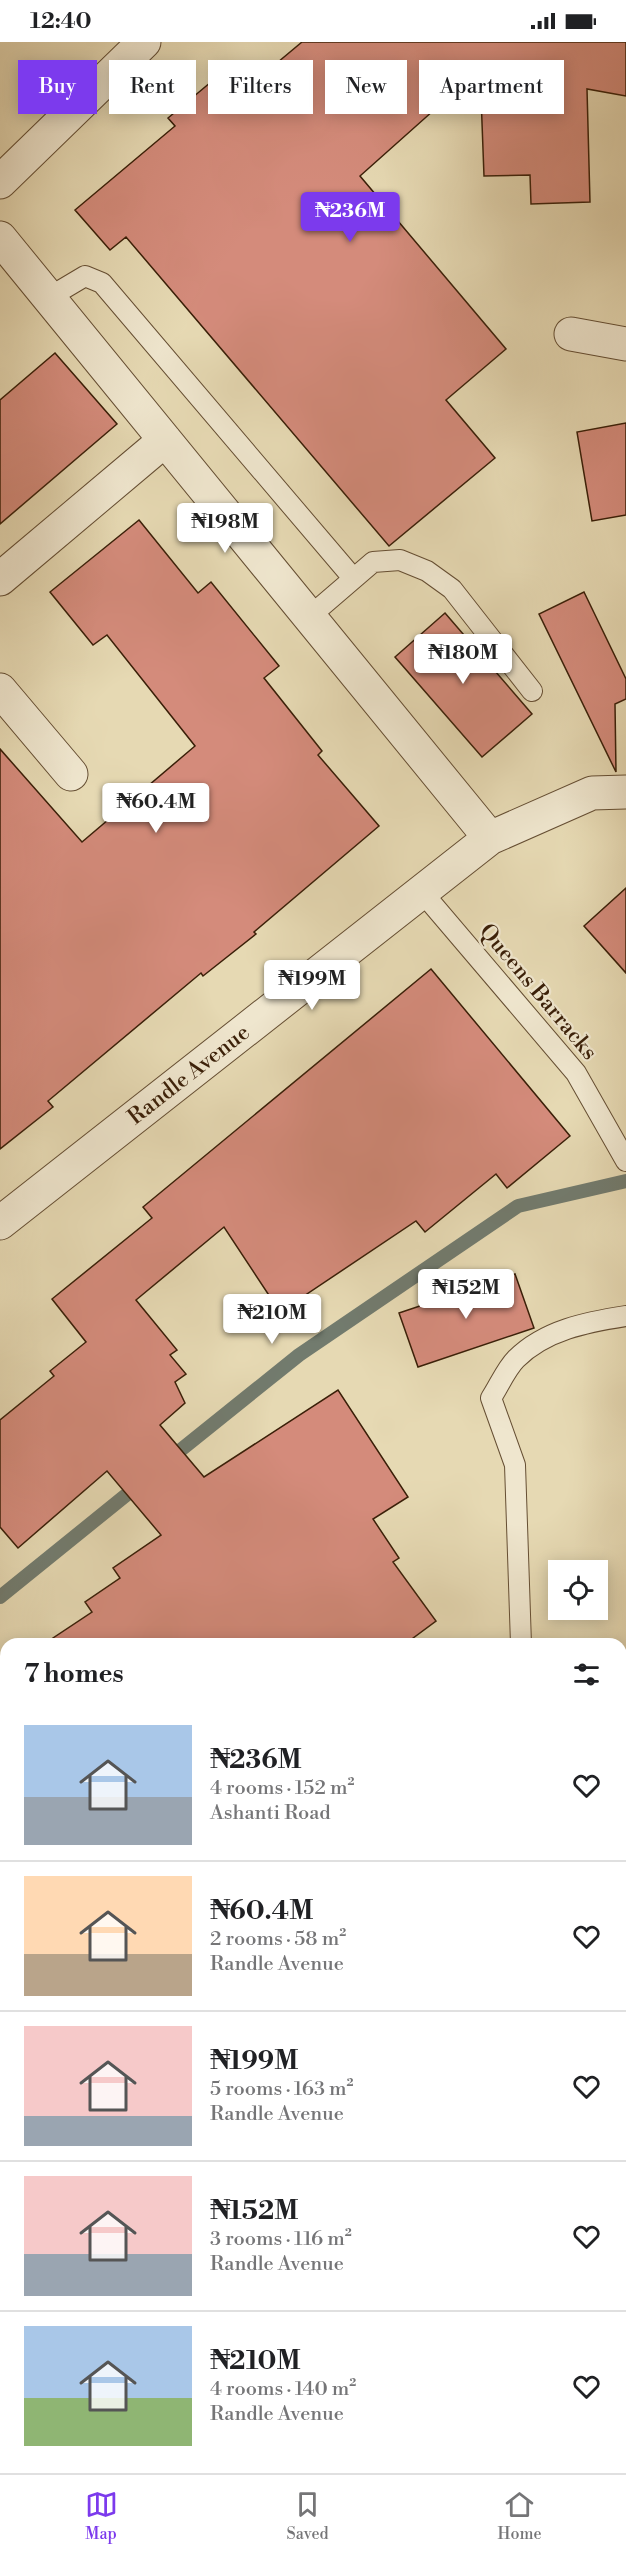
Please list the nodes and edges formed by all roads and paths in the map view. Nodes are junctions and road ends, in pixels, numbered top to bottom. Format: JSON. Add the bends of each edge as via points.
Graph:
{"nodes":[{"id":1,"x":144,"y":42,"type":"edge"},
{"id":2,"x":0,"y":182,"type":"edge"},
{"id":3,"x":0,"y":238,"type":"edge"},
{"id":4,"x":48,"y":297,"type":"junction"},
{"id":5,"x":571,"y":334,"type":"dead end"},
{"id":6,"x":626,"y":344,"type":"edge"},
{"id":7,"x":165,"y":440,"type":"junction"},
{"id":8,"x":353,"y":578,"type":"junction"},
{"id":9,"x":0,"y":579,"type":"edge"},
{"id":10,"x":309,"y":617,"type":"junction"},
{"id":11,"x":0,"y":690,"type":"edge"},
{"id":12,"x":532,"y":691,"type":"dead end"},
{"id":13,"x":71,"y":774,"type":"dead end"},
{"id":14,"x":626,"y":792,"type":"edge"},
{"id":15,"x":490,"y":838,"type":"junction"},
{"id":16,"x":422,"y":892,"type":"junction"},
{"id":17,"x":626,"y":1161,"type":"edge"},
{"id":18,"x":0,"y":1223,"type":"edge"},
{"id":19,"x":626,"y":1316,"type":"edge"},
{"id":20,"x":521,"y":1638,"type":"edge"}],
"edges":[{"from":1,"to":2,"type":"street"},
{"from":3,"to":4,"type":"street"},
{"from":4,"to":7,"type":"street"},
{"from":4,"to":8,"type":"lane","via":[[86,276],[102,284]]},
{"from":5,"to":6,"type":"street"},
{"from":7,"to":9,"type":"street"},
{"from":7,"to":10,"type":"street"},
{"from":8,"to":10,"type":"lane"},
{"from":8,"to":12,"type":"lane","via":[[373,562],[400,560],[427,571],[452,589]]},
{"from":10,"to":15,"type":"street"},
{"from":11,"to":13,"type":"street"},
{"from":14,"to":15,"type":"street","name":"Randle Avenue","via":[[592,793]]},
{"from":15,"to":16,"type":"street","name":"Randle Avenue"},
{"from":16,"to":17,"type":"lane","name":"Queens Barracks","via":[[576,1073]]},
{"from":16,"to":18,"type":"street","name":"Randle Avenue"},
{"from":19,"to":20,"type":"lane","via":[[551,1334],[516,1359],[491,1398],[515,1465]]}]}
